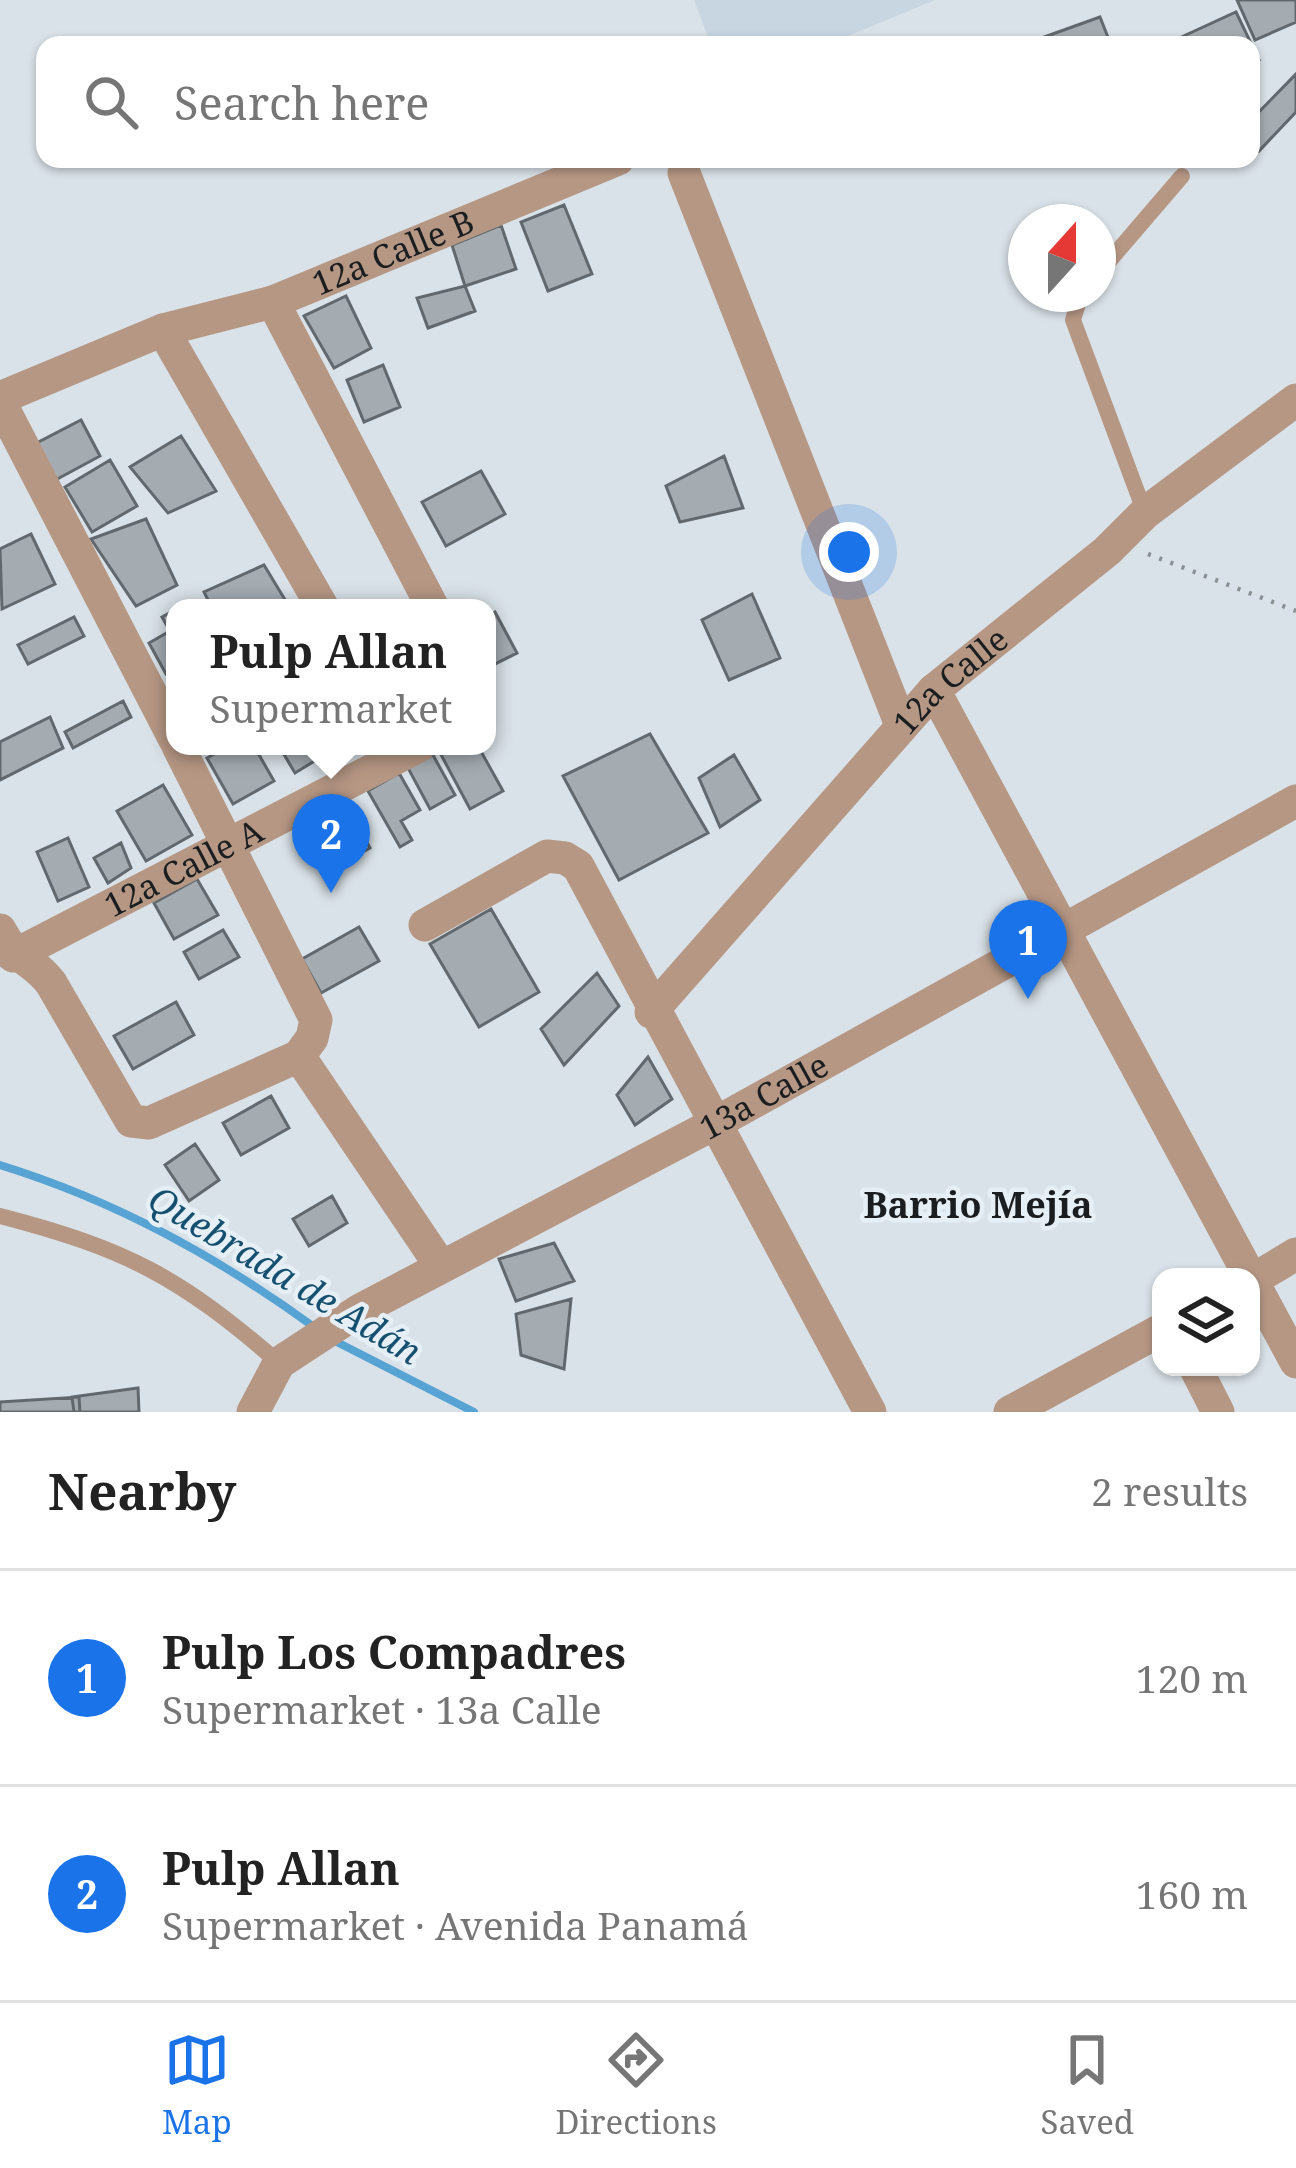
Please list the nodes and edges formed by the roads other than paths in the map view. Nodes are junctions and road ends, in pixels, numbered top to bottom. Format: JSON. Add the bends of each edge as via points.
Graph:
{"nodes":[{"id":1,"x":596,"y":168,"type":"edge"},
{"id":2,"x":683,"y":173,"type":"dead end"},
{"id":3,"x":1182,"y":176,"type":"dead end"},
{"id":4,"x":1116,"y":253,"type":"edge"},
{"id":5,"x":273,"y":302,"type":"junction"},
{"id":6,"x":1075,"y":312,"type":"edge"},
{"id":7,"x":163,"y":330,"type":"junction"},
{"id":8,"x":0,"y":400,"type":"edge"},
{"id":9,"x":1296,"y":400,"type":"edge"},
{"id":10,"x":1144,"y":513,"type":"junction"},
{"id":11,"x":318,"y":599,"type":"edge"},
{"id":12,"x":428,"y":599,"type":"edge"},
{"id":13,"x":934,"y":690,"type":"junction"},
{"id":14,"x":166,"y":722,"type":"edge"},
{"id":15,"x":901,"y":724,"type":"junction"},
{"id":16,"x":183,"y":755,"type":"edge"},
{"id":17,"x":395,"y":755,"type":"edge"},
{"id":18,"x":1296,"y":801,"type":"edge"},
{"id":19,"x":227,"y":842,"type":"junction"},
{"id":20,"x":424,"y":925,"type":"dead end"},
{"id":21,"x":1065,"y":926,"type":"junction"},
{"id":22,"x":7,"y":943,"type":"edge"},
{"id":23,"x":651,"y":1012,"type":"junction"},
{"id":24,"x":299,"y":1056,"type":"junction"},
{"id":25,"x":712,"y":1125,"type":"junction"},
{"id":26,"x":0,"y":1216,"type":"edge"},
{"id":27,"x":1296,"y":1255,"type":"edge"},
{"id":28,"x":440,"y":1265,"type":"junction"},
{"id":29,"x":1246,"y":1268,"type":"edge"},
{"id":30,"x":1260,"y":1275,"type":"edge"},
{"id":31,"x":1260,"y":1295,"type":"edge"},
{"id":32,"x":1152,"y":1335,"type":"edge"},
{"id":33,"x":290,"y":1354,"type":"junction"},
{"id":34,"x":1296,"y":1362,"type":"edge"},
{"id":35,"x":1200,"y":1376,"type":"edge"},
{"id":36,"x":253,"y":1412,"type":"edge"},
{"id":37,"x":869,"y":1412,"type":"edge"},
{"id":38,"x":1010,"y":1412,"type":"edge"},
{"id":39,"x":1218,"y":1412,"type":"edge"}],
"edges":[{"from":1,"to":5,"type":"street","name":"12a Calle B"},
{"from":2,"to":15,"type":"street"},
{"from":3,"to":4,"type":"lane"},
{"from":5,"to":7,"type":"street","name":"12a Calle B"},
{"from":5,"to":12,"type":"street"},
{"from":6,"to":10,"type":"lane"},
{"from":7,"to":8,"type":"street","name":"12a Calle B"},
{"from":7,"to":11,"type":"street"},
{"from":8,"to":14,"type":"street"},
{"from":9,"to":10,"type":"street","name":"12a Calle"},
{"from":10,"to":13,"type":"street","name":"12a Calle"},
{"from":13,"to":15,"type":"street","name":"12a Calle"},
{"from":13,"to":21,"type":"street"},
{"from":15,"to":23,"type":"street","name":"12a Calle"},
{"from":16,"to":19,"type":"street"},
{"from":17,"to":19,"type":"street","name":"12a Calle A"},
{"from":18,"to":21,"type":"street","name":"13a Calle"},
{"from":19,"to":22,"type":"street","name":"12a Calle A"},
{"from":19,"to":24,"type":"street","via":[[316,1020]]},
{"from":20,"to":23,"type":"street","via":[[547,856],[565,858],[578,866]]},
{"from":21,"to":25,"type":"street","name":"13a Calle"},
{"from":21,"to":29,"type":"street"},
{"from":22,"to":24,"type":"street","via":[[51,983],[131,1121],[149,1123]]},
{"from":23,"to":25,"type":"street"},
{"from":24,"to":28,"type":"street"},
{"from":25,"to":28,"type":"street","name":"13a Calle"},
{"from":25,"to":37,"type":"street"},
{"from":26,"to":33,"type":"lane","via":[[93,1240]]},
{"from":27,"to":30,"type":"street"},
{"from":28,"to":33,"type":"street","name":"13a Calle"},
{"from":31,"to":34,"type":"street"},
{"from":32,"to":38,"type":"street"},
{"from":33,"to":36,"type":"street"},
{"from":35,"to":39,"type":"street"}]}
